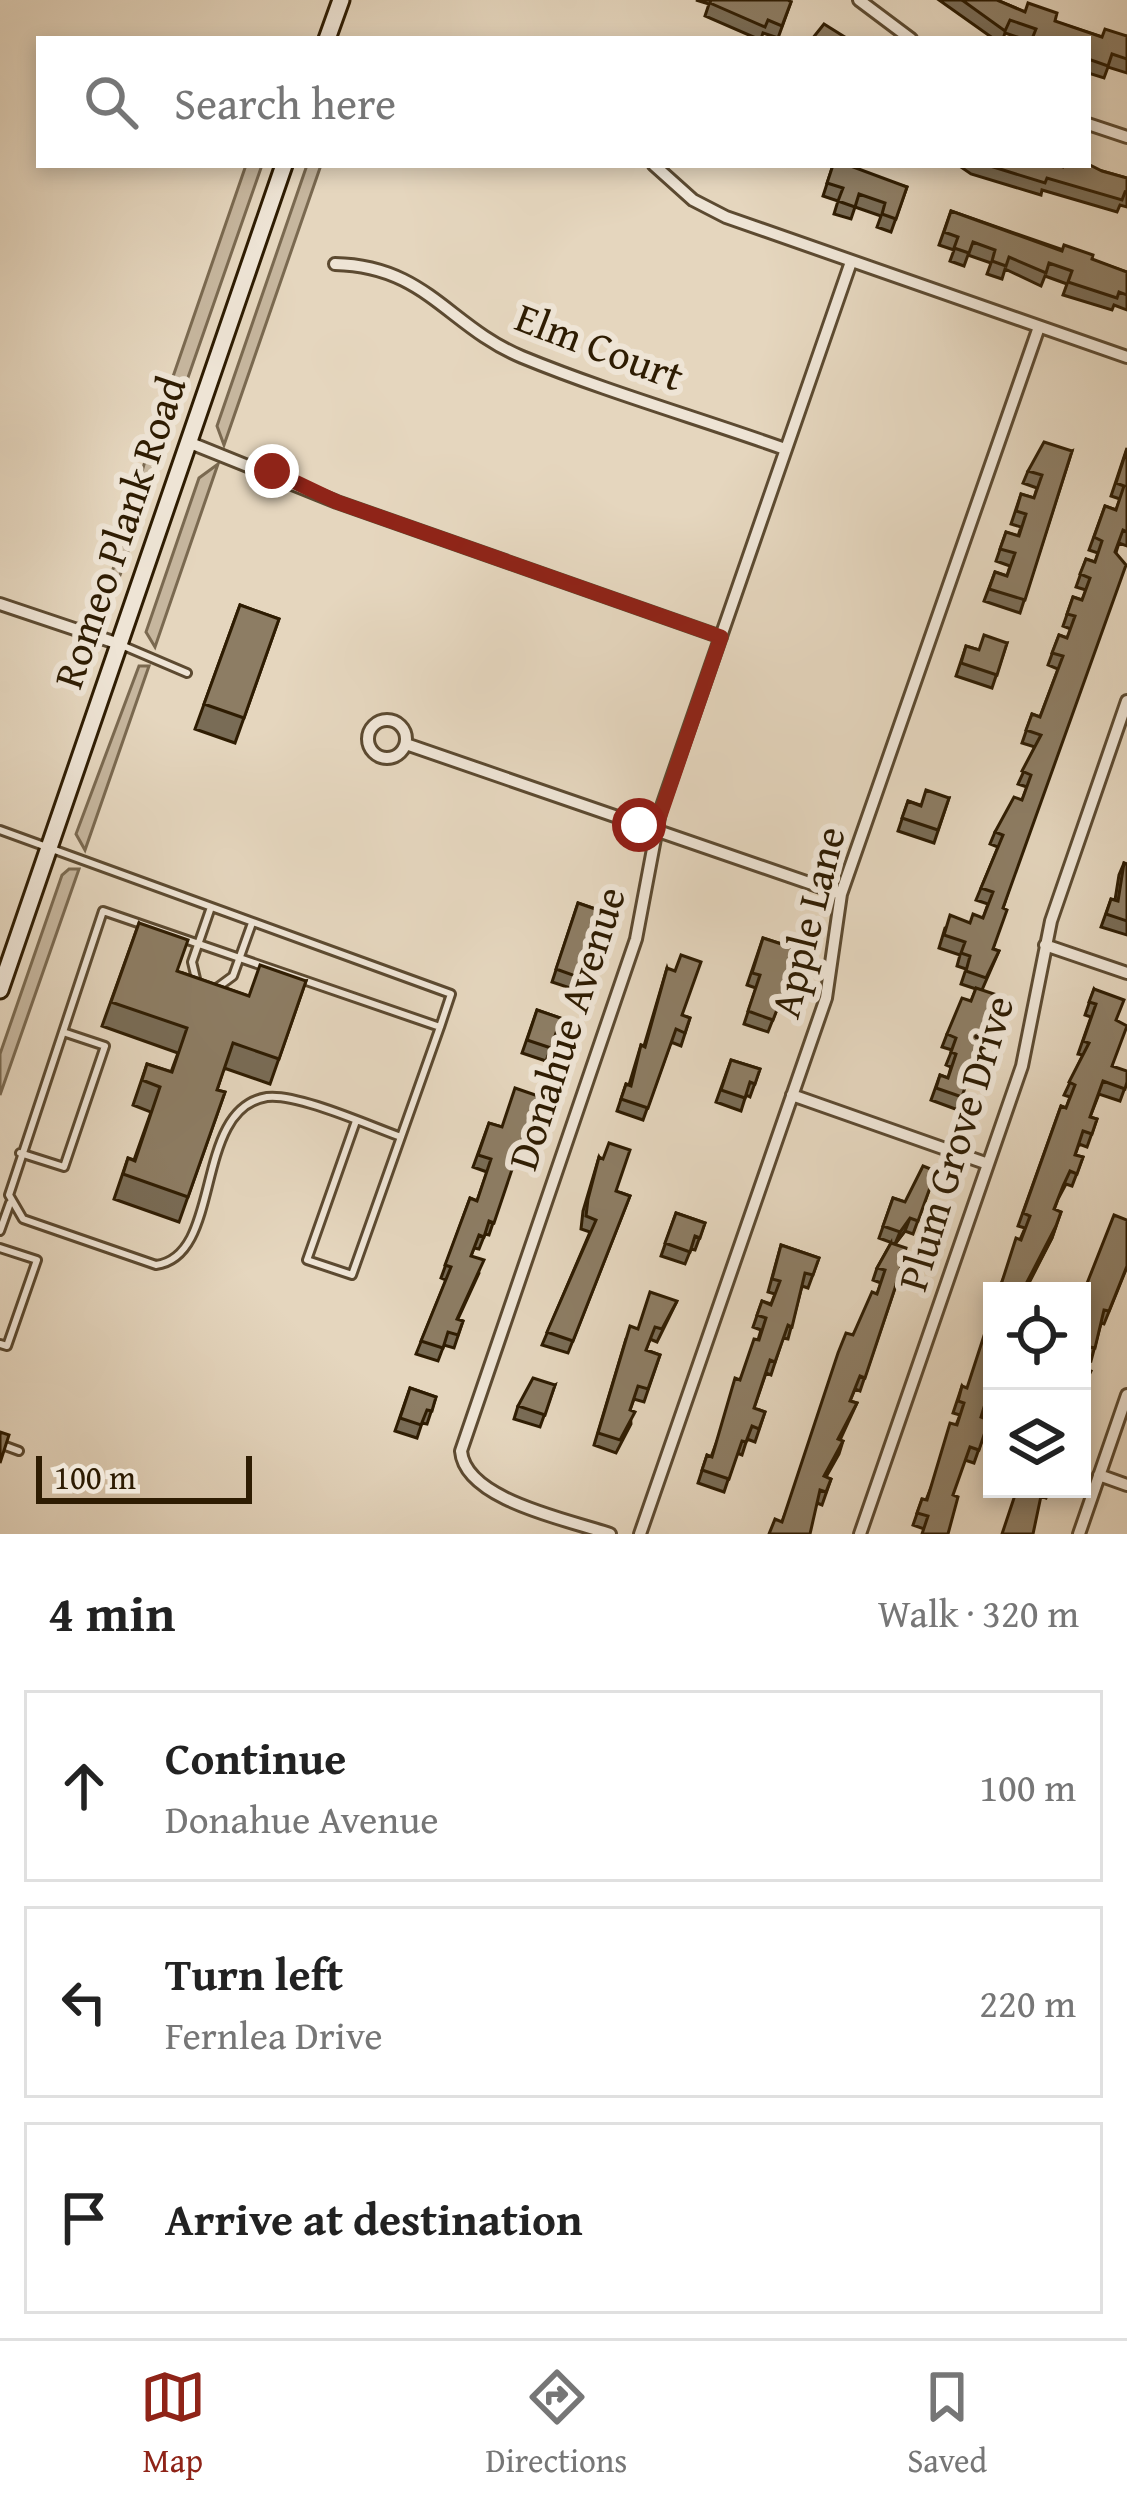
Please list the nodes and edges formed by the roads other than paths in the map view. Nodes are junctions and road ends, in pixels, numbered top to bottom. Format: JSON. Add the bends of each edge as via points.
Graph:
{"nodes":[{"id":1,"x":341,"y":0,"type":"edge"},
{"id":2,"x":859,"y":0,"type":"edge"},
{"id":3,"x":328,"y":36,"type":"edge"},
{"id":4,"x":907,"y":36,"type":"edge"},
{"id":5,"x":1091,"y":125,"type":"edge"},
{"id":6,"x":1127,"y":137,"type":"edge"},
{"id":7,"x":283,"y":168,"type":"edge"},
{"id":8,"x":658,"y":168,"type":"edge"},
{"id":9,"x":851,"y":262,"type":"junction"},
{"id":10,"x":335,"y":264,"type":"dead end"},
{"id":11,"x":1039,"y":327,"type":"junction"},
{"id":12,"x":1127,"y":357,"type":"edge"},
{"id":13,"x":188,"y":442,"type":"junction"},
{"id":14,"x":785,"y":449,"type":"junction"},
{"id":15,"x":0,"y":604,"type":"edge"},
{"id":16,"x":721,"y":637,"type":"junction"},
{"id":17,"x":119,"y":644,"type":"junction"},
{"id":18,"x":187,"y":673,"type":"dead end"},
{"id":19,"x":1127,"y":701,"type":"edge"},
{"id":20,"x":406,"y":744,"type":"dead end"},
{"id":21,"x":0,"y":830,"type":"edge"},
{"id":22,"x":655,"y":830,"type":"junction"},
{"id":23,"x":49,"y":848,"type":"junction"},
{"id":24,"x":841,"y":894,"type":"junction"},
{"id":25,"x":211,"y":908,"type":"junction"},
{"id":26,"x":251,"y":923,"type":"junction"},
{"id":27,"x":199,"y":944,"type":"junction"},
{"id":28,"x":1045,"y":945,"type":"junction"},
{"id":29,"x":239,"y":958,"type":"junction"},
{"id":30,"x":1127,"y":973,"type":"edge"},
{"id":31,"x":0,"y":990,"type":"edge"},
{"id":32,"x":440,"y":1027,"type":"junction"},
{"id":33,"x":62,"y":1032,"type":"junction"},
{"id":34,"x":792,"y":1095,"type":"junction"},
{"id":35,"x":356,"y":1120,"type":"junction"},
{"id":36,"x":401,"y":1137,"type":"junction"},
{"id":37,"x":20,"y":1153,"type":"junction"},
{"id":38,"x":988,"y":1164,"type":"junction"},
{"id":39,"x":0,"y":1171,"type":"edge"},
{"id":40,"x":13,"y":1176,"type":"junction"},
{"id":41,"x":11,"y":1200,"type":"junction"},
{"id":42,"x":0,"y":1232,"type":"edge"},
{"id":43,"x":0,"y":1248,"type":"edge"},
{"id":44,"x":0,"y":1344,"type":"edge"},
{"id":45,"x":1127,"y":1394,"type":"edge"},
{"id":46,"x":0,"y":1444,"type":"edge"},
{"id":47,"x":19,"y":1451,"type":"dead end"},
{"id":48,"x":1099,"y":1475,"type":"junction"},
{"id":49,"x":1127,"y":1485,"type":"edge"},
{"id":50,"x":610,"y":1534,"type":"edge"},
{"id":51,"x":640,"y":1534,"type":"edge"},
{"id":52,"x":860,"y":1534,"type":"edge"},
{"id":53,"x":1079,"y":1534,"type":"edge"}],
"edges":[{"from":1,"to":3,"type":"main road"},
{"from":2,"to":4,"type":"street"},
{"from":5,"to":6,"type":"street"},
{"from":7,"to":13,"type":"main road","name":"Romeo Plank Road"},
{"from":8,"to":9,"type":"street","via":[[707,209]]},
{"from":9,"to":11,"type":"street"},
{"from":9,"to":14,"type":"street","name":"Donahue Avenue"},
{"from":10,"to":14,"type":"street","name":"Elm Court","via":[[408,279],[519,356]]},
{"from":11,"to":12,"type":"street"},
{"from":11,"to":24,"type":"street","name":"Apple Lane"},
{"from":13,"to":16,"type":"street"},
{"from":13,"to":17,"type":"main road","name":"Romeo Plank Road"},
{"from":14,"to":16,"type":"street","name":"Donahue Avenue"},
{"from":15,"to":17,"type":"street"},
{"from":16,"to":22,"type":"street","name":"Donahue Avenue"},
{"from":17,"to":18,"type":"lane"},
{"from":17,"to":23,"type":"main road","name":"Romeo Plank Road"},
{"from":19,"to":28,"type":"street","name":"Plum Grove Drive"},
{"from":20,"to":22,"type":"street"},
{"from":21,"to":23,"type":"lane"},
{"from":22,"to":24,"type":"street"},
{"from":22,"to":50,"type":"street","name":"Donahue Avenue","via":[[642,920],[463,1441],[466,1473],[494,1494]]},
{"from":23,"to":25,"type":"lane"},
{"from":23,"to":31,"type":"main road","name":"Romeo Plank Road"},
{"from":24,"to":34,"type":"street","name":"Apple Lane","via":[[830,981]]},
{"from":25,"to":26,"type":"lane"},
{"from":25,"to":27,"type":"lane"},
{"from":26,"to":29,"type":"lane"},
{"from":26,"to":32,"type":"lane","via":[[451,994]]},
{"from":27,"to":29,"type":"lane"},
{"from":27,"to":29,"type":"lane","via":[[193,974],[205,989],[225,985]]},
{"from":27,"to":33,"type":"lane","via":[[104,911]]},
{"from":28,"to":30,"type":"street"},
{"from":28,"to":38,"type":"street","name":"Plum Grove Drive","via":[[1029,1041]]},
{"from":29,"to":32,"type":"lane"},
{"from":32,"to":36,"type":"lane"},
{"from":33,"to":37,"type":"lane"},
{"from":33,"to":37,"type":"lane","via":[[105,1046],[85,1107],[64,1167]]},
{"from":34,"to":38,"type":"street"},
{"from":34,"to":51,"type":"street","name":"Apple Lane"},
{"from":35,"to":36,"type":"lane"},
{"from":35,"to":36,"type":"lane","via":[[307,1260],[352,1275]]},
{"from":35,"to":41,"type":"lane","via":[[280,1097],[249,1104],[227,1129],[188,1245],[170,1263],[23,1219]]},
{"from":37,"to":40,"type":"lane"},
{"from":38,"to":52,"type":"street","name":"Plum Grove Drive"},
{"from":39,"to":40,"type":"lane"},
{"from":40,"to":41,"type":"lane"},
{"from":41,"to":42,"type":"lane"},
{"from":43,"to":44,"type":"lane","via":[[37,1260],[7,1346]]},
{"from":45,"to":48,"type":"street"},
{"from":46,"to":47,"type":"lane"},
{"from":48,"to":49,"type":"street"},
{"from":48,"to":53,"type":"street"}]}
